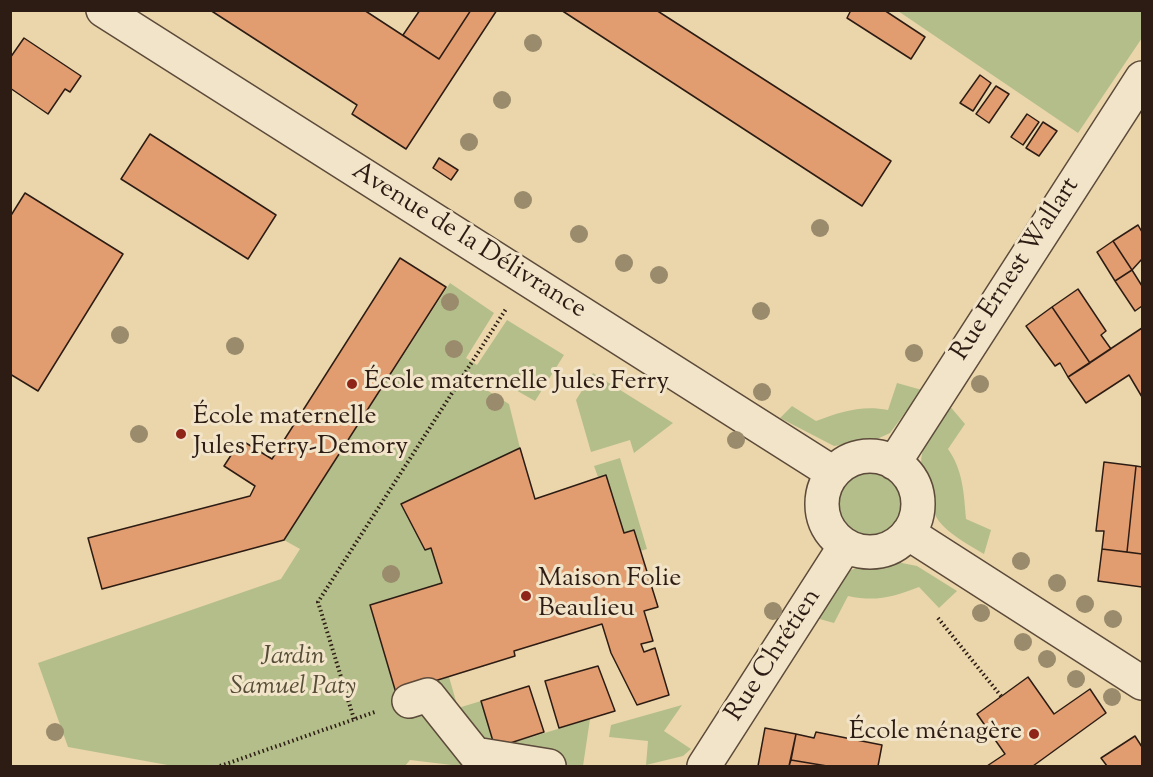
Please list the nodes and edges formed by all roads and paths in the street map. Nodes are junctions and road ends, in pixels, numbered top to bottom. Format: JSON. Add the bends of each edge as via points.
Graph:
{"nodes":[{"id":1,"x":103,"y":10,"type":"edge"},
{"id":2,"x":1143,"y":78,"type":"edge"},
{"id":3,"x":526,"y":278,"type":"junction"},
{"id":4,"x":894,"y":463,"type":"junction"},
{"id":5,"x":833,"y":473,"type":"junction"},
{"id":6,"x":908,"y":533,"type":"junction"},
{"id":7,"x":845,"y":546,"type":"junction"},
{"id":8,"x":938,"y":618,"type":"dead end"},
{"id":9,"x":1143,"y":683,"type":"edge"},
{"id":10,"x":1001,"y":696,"type":"dead end"},
{"id":11,"x":409,"y":701,"type":"joint"},
{"id":12,"x":354,"y":719,"type":"junction"},
{"id":13,"x":220,"y":766,"type":"edge"},
{"id":14,"x":549,"y":766,"type":"edge"},
{"id":15,"x":704,"y":766,"type":"edge"}],
"edges":[{"from":1,"to":3,"type":"street","name":"Avenue de la Délivrance"},
{"from":2,"to":4,"type":"street","name":"Rue Ernest Wallart"},
{"from":3,"to":5,"type":"street","name":"Avenue de la Délivrance"},
{"from":3,"to":12,"type":"path","via":[[318,602]]},
{"from":4,"to":5,"type":"street","via":[[868,456]]},
{"from":4,"to":6,"type":"street","via":[[915,486],[916,518]]},
{"from":5,"to":7,"type":"street","via":[[824,488],[824,520],[832,535]]},
{"from":6,"to":7,"type":"street","via":[[898,543],[879,551],[858,551]]},
{"from":6,"to":9,"type":"street"},
{"from":7,"to":15,"type":"street","name":"Rue Chrétien"},
{"from":8,"to":10,"type":"path"},
{"from":11,"to":12,"type":"path"},
{"from":11,"to":14,"type":"street","via":[[428,695],[475,754]]},
{"from":12,"to":13,"type":"path"}]}
